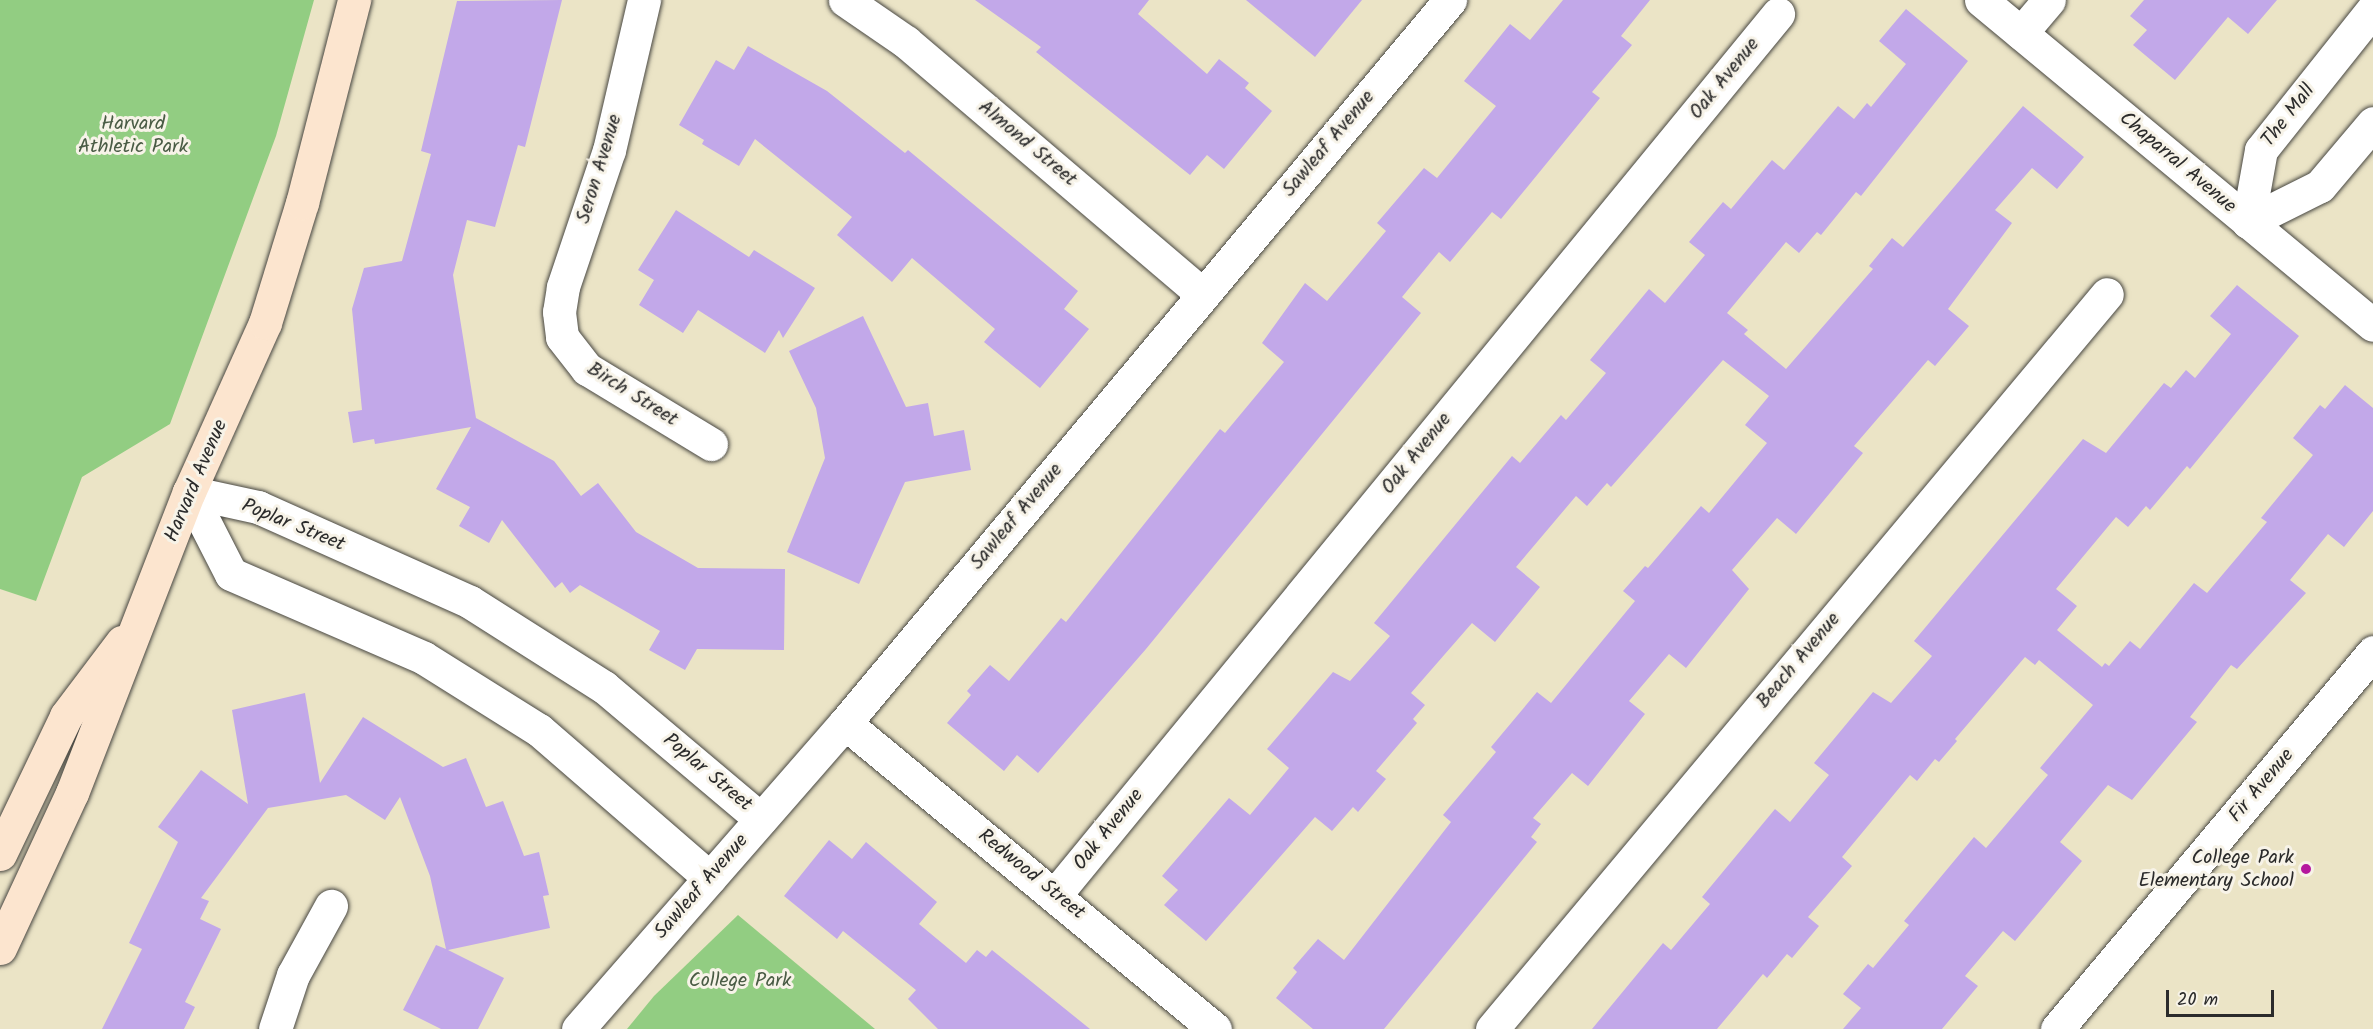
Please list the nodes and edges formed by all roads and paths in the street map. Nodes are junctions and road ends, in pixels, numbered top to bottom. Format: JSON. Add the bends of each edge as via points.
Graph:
{"nodes":[{"id":1,"x":354,"y":0,"type":"edge"},
{"id":2,"x":644,"y":0,"type":"edge"},
{"id":3,"x":845,"y":0,"type":"edge"},
{"id":4,"x":1450,"y":0,"type":"edge"},
{"id":5,"x":1981,"y":0,"type":"edge"},
{"id":6,"x":2049,"y":0,"type":"edge"},
{"id":7,"x":2373,"y":9,"type":"edge"},
{"id":8,"x":1778,"y":14,"type":"dead end"},
{"id":9,"x":2021,"y":33,"type":"junction"},
{"id":10,"x":2373,"y":123,"type":"edge"},
{"id":11,"x":2248,"y":222,"type":"junction"},
{"id":12,"x":2107,"y":294,"type":"dead end"},
{"id":13,"x":1203,"y":295,"type":"junction"},
{"id":14,"x":2373,"y":325,"type":"edge"},
{"id":15,"x":562,"y":338,"type":"joint"},
{"id":16,"x":711,"y":444,"type":"dead end"},
{"id":17,"x":189,"y":492,"type":"junction"},
{"id":18,"x":146,"y":610,"type":"junction"},
{"id":19,"x":2373,"y":652,"type":"edge"},
{"id":20,"x":845,"y":723,"type":"junction"},
{"id":21,"x":761,"y":819,"type":"junction"},
{"id":22,"x":0,"y":854,"type":"edge"},
{"id":23,"x":710,"y":878,"type":"junction"},
{"id":24,"x":1055,"y":895,"type":"junction"},
{"id":25,"x":331,"y":906,"type":"dead end"},
{"id":26,"x":0,"y":948,"type":"edge"},
{"id":27,"x":275,"y":1029,"type":"edge"},
{"id":28,"x":578,"y":1029,"type":"edge"},
{"id":29,"x":1215,"y":1029,"type":"edge"},
{"id":30,"x":1492,"y":1029,"type":"edge"},
{"id":31,"x":2057,"y":1029,"type":"edge"}],
"edges":[{"from":1,"to":17,"type":"main road","name":"Harvard Avenue","via":[[302,203],[265,323]]},
{"from":2,"to":15,"type":"street","name":"Seron Avenue","via":[[609,150],[563,287],[559,312]]},
{"from":3,"to":13,"type":"street","name":"Almond Street","via":[[906,42]]},
{"from":4,"to":13,"type":"street","name":"Sawleaf Avenue"},
{"from":5,"to":9,"type":"street","name":"Chaparral Avenue"},
{"from":6,"to":9,"type":"street"},
{"from":7,"to":11,"type":"street","name":"The Mall","via":[[2261,150]]},
{"from":8,"to":24,"type":"street","name":"Oak Avenue"},
{"from":9,"to":11,"type":"street","name":"Chaparral Avenue"},
{"from":10,"to":11,"type":"street","via":[[2320,186]]},
{"from":11,"to":14,"type":"street","name":"Chaparral Avenue"},
{"from":12,"to":30,"type":"street","name":"Beach Avenue"},
{"from":13,"to":20,"type":"street","name":"Sawleaf Avenue"},
{"from":15,"to":16,"type":"street","name":"Birch Street","via":[[587,369]]},
{"from":17,"to":18,"type":"main road","name":"Harvard Avenue"},
{"from":17,"to":21,"type":"street","name":"Poplar Street","via":[[258,507],[470,602],[604,687]]},
{"from":17,"to":23,"type":"street","via":[[231,574],[424,658],[529,724]]},
{"from":18,"to":22,"type":"main road","via":[[66,716]]},
{"from":18,"to":26,"type":"main road","name":"Harvard Avenue","via":[[68,804]]},
{"from":19,"to":31,"type":"street","name":"Fir Avenue"},
{"from":20,"to":21,"type":"street","name":"Sawleaf Avenue"},
{"from":20,"to":24,"type":"street","name":"Redwood Street"},
{"from":21,"to":23,"type":"street","name":"Sawleaf Avenue"},
{"from":23,"to":28,"type":"street","name":"Sawleaf Avenue"},
{"from":24,"to":29,"type":"street","name":"Redwood Street"},
{"from":25,"to":27,"type":"street","via":[[293,975]]}]}
